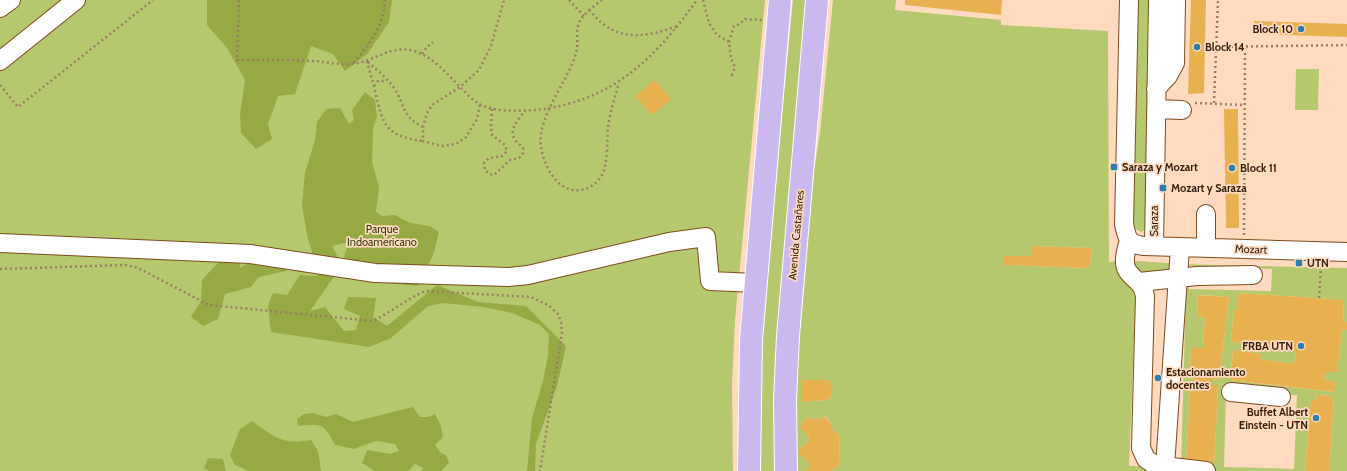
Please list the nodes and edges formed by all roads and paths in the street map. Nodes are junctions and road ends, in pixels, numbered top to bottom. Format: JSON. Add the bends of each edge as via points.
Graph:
{"nodes":[{"id":1,"x":10,"y":0,"type":"edge"},
{"id":2,"x":76,"y":0,"type":"edge"},
{"id":3,"x":153,"y":0,"type":"edge"},
{"id":4,"x":239,"y":0,"type":"edge"},
{"id":5,"x":385,"y":0,"type":"edge"},
{"id":6,"x":504,"y":0,"type":"edge"},
{"id":7,"x":569,"y":0,"type":"edge"},
{"id":8,"x":602,"y":0,"type":"edge"},
{"id":9,"x":697,"y":0,"type":"edge"},
{"id":10,"x":703,"y":0,"type":"edge"},
{"id":11,"x":780,"y":0,"type":"edge"},
{"id":12,"x":816,"y":0,"type":"edge"},
{"id":13,"x":1129,"y":0,"type":"edge"},
{"id":14,"x":1158,"y":0,"type":"edge"},
{"id":15,"x":1176,"y":0,"type":"edge"},
{"id":16,"x":1218,"y":0,"type":"edge"},
{"id":17,"x":0,"y":8,"type":"edge"},
{"id":18,"x":589,"y":10,"type":"junction"},
{"id":19,"x":584,"y":16,"type":"junction"},
{"id":20,"x":745,"y":19,"type":"dead end"},
{"id":21,"x":678,"y":26,"type":"junction"},
{"id":22,"x":432,"y":42,"type":"dead end"},
{"id":23,"x":729,"y":42,"type":"junction"},
{"id":24,"x":1347,"y":45,"type":"edge"},
{"id":25,"x":1245,"y":46,"type":"junction"},
{"id":26,"x":1216,"y":47,"type":"junction"},
{"id":27,"x":422,"y":54,"type":"junction"},
{"id":28,"x":0,"y":61,"type":"edge"},
{"id":29,"x":367,"y":61,"type":"junction"},
{"id":30,"x":353,"y":64,"type":"junction"},
{"id":31,"x":730,"y":74,"type":"dead end"},
{"id":32,"x":388,"y":81,"type":"junction"},
{"id":33,"x":619,"y":82,"type":"junction"},
{"id":34,"x":0,"y":85,"type":"edge"},
{"id":35,"x":374,"y":86,"type":"junction"},
{"id":36,"x":460,"y":87,"type":"junction"},
{"id":37,"x":1156,"y":89,"type":"junction"},
{"id":38,"x":1214,"y":104,"type":"junction"},
{"id":39,"x":480,"y":105,"type":"junction"},
{"id":40,"x":1244,"y":105,"type":"junction"},
{"id":41,"x":1187,"y":106,"type":"joint"},
{"id":42,"x":492,"y":108,"type":"junction"},
{"id":43,"x":549,"y":108,"type":"junction"},
{"id":44,"x":1156,"y":109,"type":"junction"},
{"id":45,"x":525,"y":110,"type":"junction"},
{"id":46,"x":423,"y":127,"type":"junction"},
{"id":47,"x":423,"y":141,"type":"junction"},
{"id":48,"x":1206,"y":214,"type":"dead end"},
{"id":49,"x":1126,"y":232,"type":"junction"},
{"id":50,"x":0,"y":243,"type":"edge"},
{"id":51,"x":1154,"y":246,"type":"junction"},
{"id":52,"x":1180,"y":247,"type":"junction"},
{"id":53,"x":1206,"y":248,"type":"junction"},
{"id":54,"x":1244,"y":249,"type":"junction"},
{"id":55,"x":1322,"y":252,"type":"junction"},
{"id":56,"x":1347,"y":252,"type":"edge"},
{"id":57,"x":0,"y":268,"type":"edge"},
{"id":58,"x":1253,"y":275,"type":"dead end"},
{"id":59,"x":1178,"y":278,"type":"junction"},
{"id":60,"x":1139,"y":282,"type":"junction"},
{"id":61,"x":756,"y":283,"type":"junction"},
{"id":62,"x":1319,"y":298,"type":"dead end"},
{"id":63,"x":1231,"y":392,"type":"dead end"},
{"id":64,"x":1281,"y":397,"type":"dead end"},
{"id":65,"x":1165,"y":467,"type":"junction"},
{"id":66,"x":540,"y":471,"type":"edge"},
{"id":67,"x":749,"y":471,"type":"edge"},
{"id":68,"x":786,"y":471,"type":"edge"},
{"id":69,"x":1206,"y":471,"type":"edge"}],
"edges":[{"from":1,"to":17,"type":"street"},
{"from":2,"to":28,"type":"street"},
{"from":3,"to":34,"type":"path","via":[[18,107]]},
{"from":4,"to":30,"type":"path","via":[[237,60]]},
{"from":5,"to":30,"type":"path","via":[[374,38]]},
{"from":6,"to":36,"type":"path","via":[[491,46],[479,70]]},
{"from":7,"to":19,"type":"path"},
{"from":8,"to":18,"type":"path"},
{"from":9,"to":21,"type":"path"},
{"from":10,"to":23,"type":"path","via":[[709,23],[717,35]]},
{"from":11,"to":61,"type":"main road"},
{"from":12,"to":68,"type":"main road","name":"Avenida Castañares","via":[[788,336],[785,400]]},
{"from":13,"to":49,"type":"street"},
{"from":14,"to":37,"type":"street","name":"Saraza"},
{"from":15,"to":37,"type":"street","via":[[1175,63],[1168,76]]},
{"from":16,"to":26,"type":"path"},
{"from":18,"to":19,"type":"path"},
{"from":18,"to":21,"type":"path","via":[[602,24],[624,35],[660,32]]},
{"from":19,"to":43,"type":"path","via":[[579,23],[577,52],[572,67]]},
{"from":20,"to":23,"type":"path","via":[[734,26]]},
{"from":21,"to":33,"type":"path","via":[[653,54]]},
{"from":22,"to":27,"type":"path"},
{"from":23,"to":31,"type":"path","via":[[735,68],[732,75]]},
{"from":24,"to":25,"type":"path"},
{"from":25,"to":26,"type":"path"},
{"from":25,"to":40,"type":"path"},
{"from":26,"to":38,"type":"path"},
{"from":27,"to":29,"type":"path","via":[[401,48]]},
{"from":27,"to":36,"type":"path","via":[[431,59]]},
{"from":29,"to":30,"type":"path"},
{"from":29,"to":32,"type":"path"},
{"from":29,"to":35,"type":"path"},
{"from":32,"to":35,"type":"path","via":[[378,81]]},
{"from":32,"to":46,"type":"path","via":[[394,88],[405,113],[413,122]]},
{"from":33,"to":43,"type":"path","via":[[586,98]]},
{"from":33,"to":43,"type":"path","via":[[610,112],[603,173],[594,185],[586,189],[575,191],[566,188],[554,178],[544,162],[540,145]]},
{"from":35,"to":47,"type":"path","via":[[381,115],[387,126],[399,136]]},
{"from":36,"to":39,"type":"path"},
{"from":36,"to":46,"type":"path","via":[[432,105]]},
{"from":37,"to":44,"type":"street","name":"Saraza"},
{"from":38,"to":40,"type":"path"},
{"from":38,"to":41,"type":"path"},
{"from":39,"to":42,"type":"path"},
{"from":39,"to":47,"type":"path","via":[[477,119],[466,137],[456,144],[442,146]]},
{"from":40,"to":54,"type":"path"},
{"from":41,"to":44,"type":"street"},
{"from":42,"to":45,"type":"path"},
{"from":42,"to":45,"type":"path","via":[[492,135],[505,145],[507,152],[502,156],[489,158],[484,163],[484,170],[494,175],[510,160],[520,158],[523,153],[523,148],[515,140],[513,132],[514,125]]},
{"from":43,"to":45,"type":"path"},
{"from":44,"to":51,"type":"street","name":"Saraza"},
{"from":46,"to":47,"type":"path"},
{"from":48,"to":53,"type":"street"},
{"from":49,"to":51,"type":"street","name":"Saraza","via":[[1135,245]]},
{"from":49,"to":60,"type":"street","via":[[1126,270]]},
{"from":50,"to":61,"type":"street","via":[[250,254],[375,273],[508,277],[528,275],[669,242],[706,237],[710,281]]},
{"from":51,"to":52,"type":"street","name":"Mozart"},
{"from":52,"to":53,"type":"street","name":"Mozart"},
{"from":52,"to":59,"type":"street"},
{"from":53,"to":54,"type":"street","name":"Mozart"},
{"from":54,"to":55,"type":"street","name":"Mozart"},
{"from":55,"to":56,"type":"street","name":"Mozart"},
{"from":55,"to":62,"type":"path"},
{"from":57,"to":66,"type":"path","via":[[125,265],[135,267],[209,305],[372,321],[426,291],[531,297],[548,305],[558,314],[562,333]]},
{"from":58,"to":59,"type":"street"},
{"from":59,"to":60,"type":"street"},
{"from":59,"to":65,"type":"street"},
{"from":60,"to":65,"type":"street","via":[[1145,296],[1141,448],[1146,459],[1155,465]]},
{"from":61,"to":67,"type":"main road","via":[[751,340]]},
{"from":63,"to":64,"type":"street"},
{"from":65,"to":69,"type":"street"}]}
